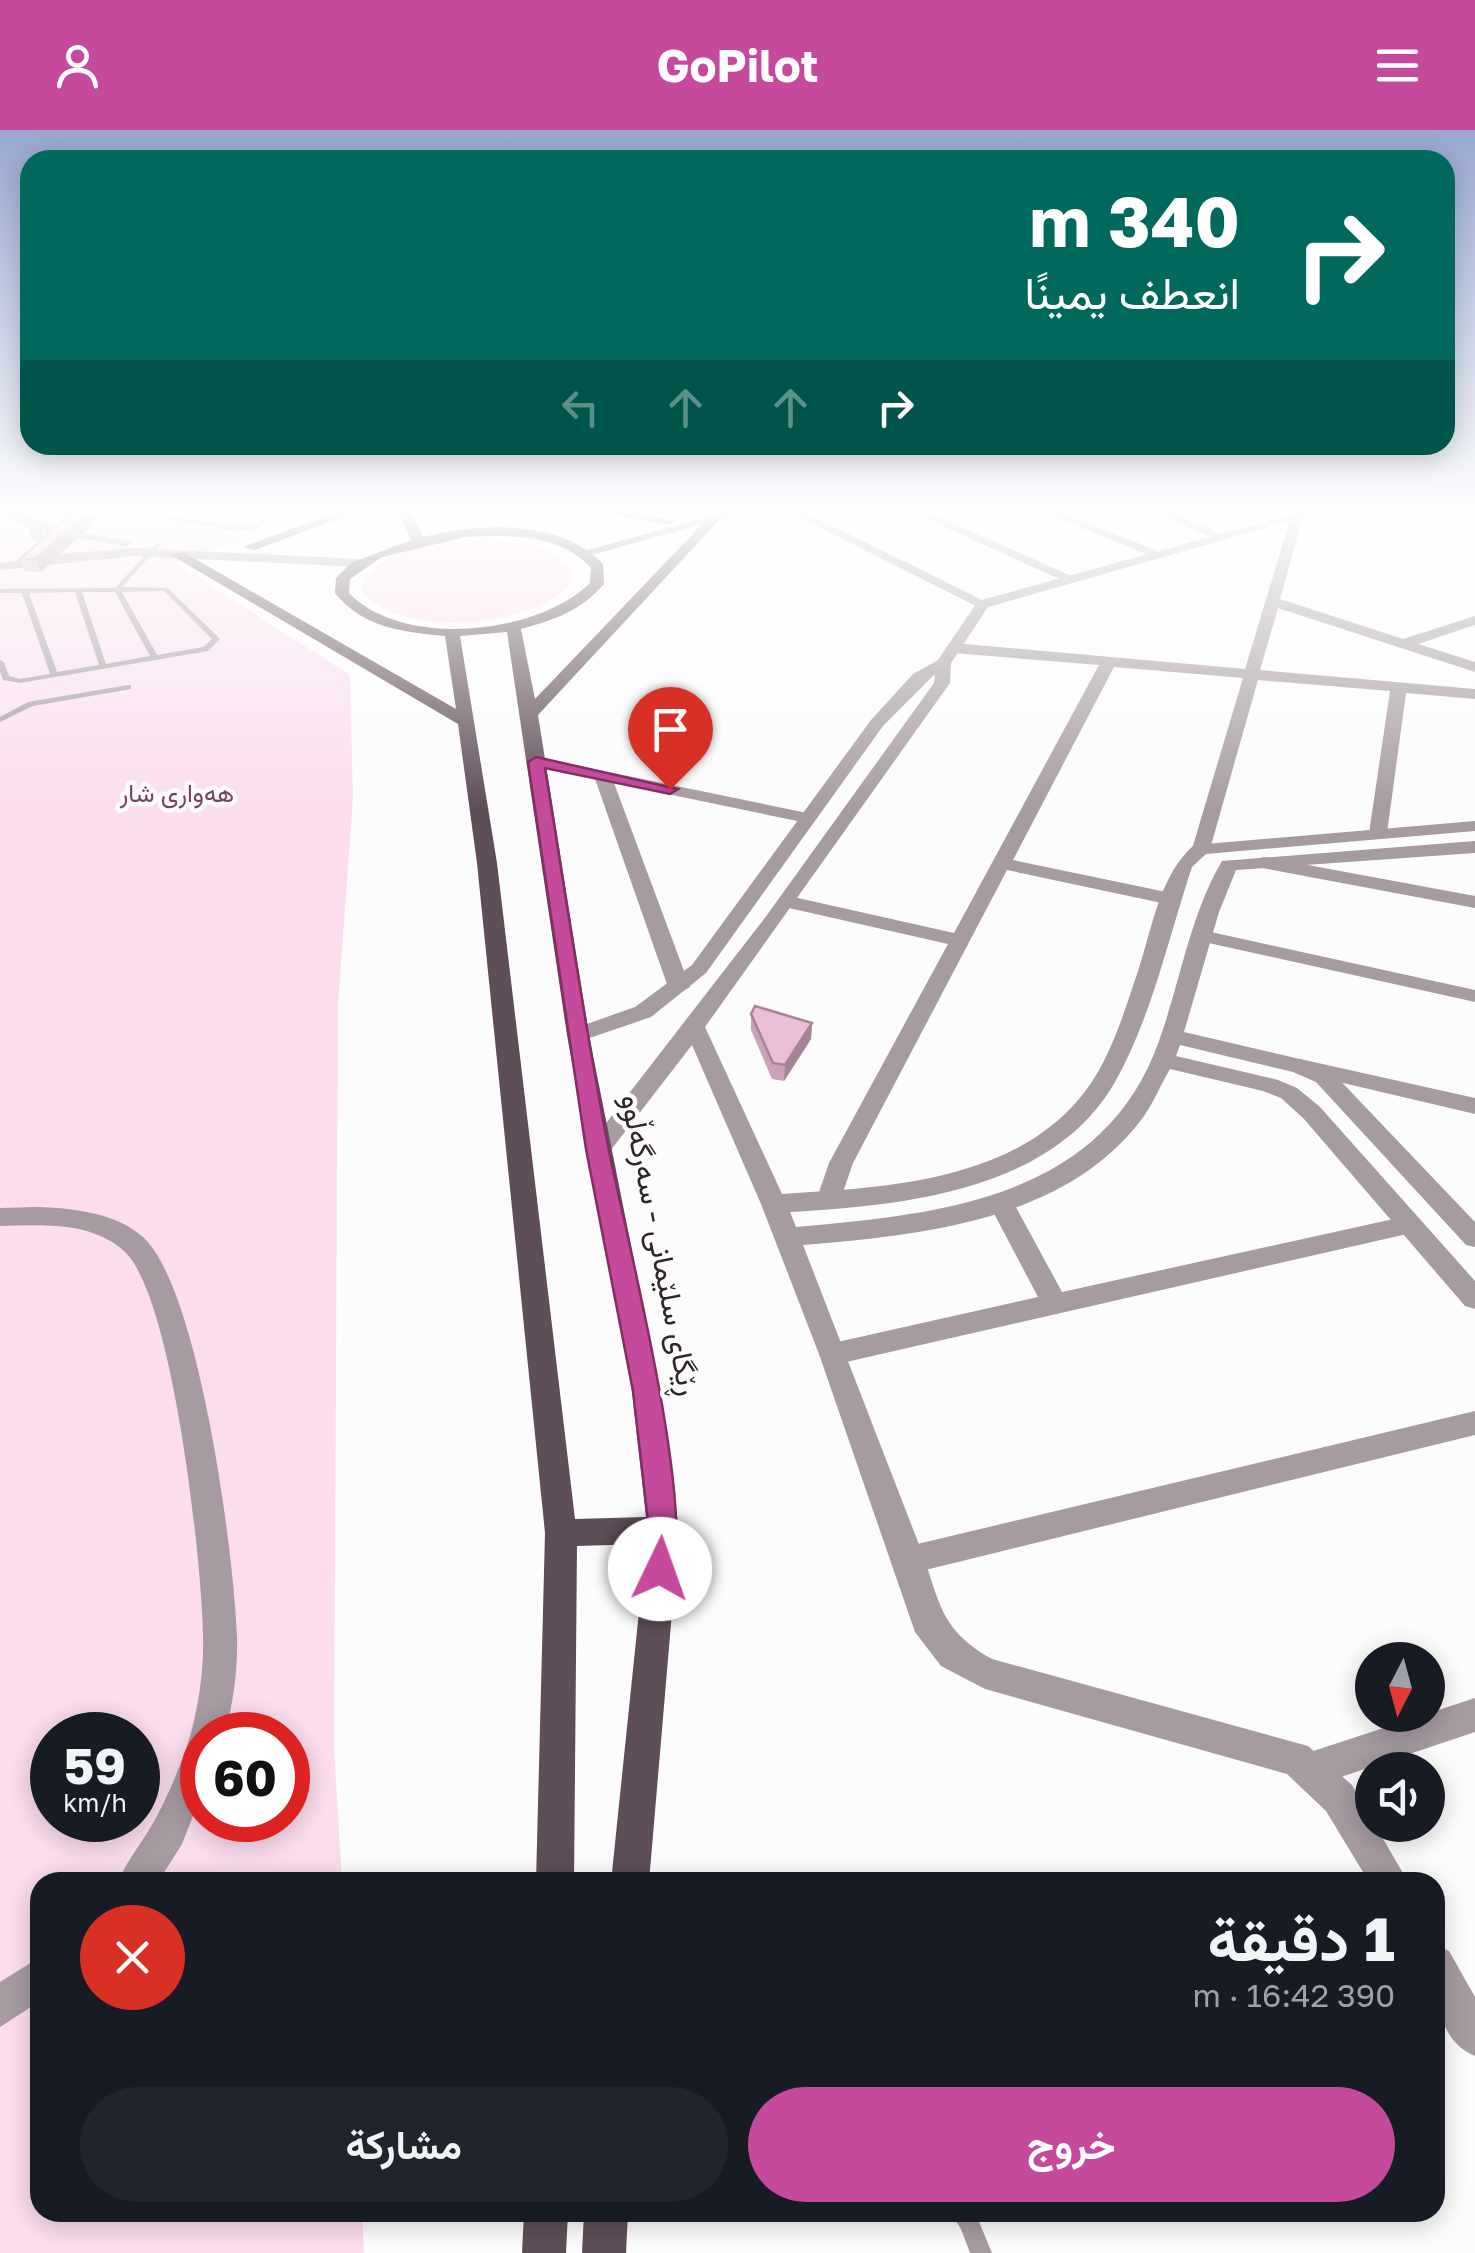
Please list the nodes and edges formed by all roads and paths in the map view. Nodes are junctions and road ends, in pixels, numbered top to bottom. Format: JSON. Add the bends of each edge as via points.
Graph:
{"nodes":[{"id":1,"x":32,"y":611,"type":"edge"},
{"id":2,"x":84,"y":611,"type":"edge"},
{"id":3,"x":129,"y":611,"type":"edge"},
{"id":4,"x":188,"y":611,"type":"edge"},
{"id":5,"x":276,"y":611,"type":"edge"},
{"id":6,"x":361,"y":611,"type":"edge"},
{"id":7,"x":561,"y":611,"type":"edge"},
{"id":8,"x":623,"y":611,"type":"edge"},
{"id":9,"x":978,"y":611,"type":"edge"},
{"id":10,"x":1271,"y":611,"type":"edge"},
{"id":11,"x":1302,"y":611,"type":"edge"},
{"id":12,"x":1475,"y":620,"type":"edge"},
{"id":13,"x":513,"y":626,"type":"junction"},
{"id":14,"x":452,"y":632,"type":"junction"},
{"id":15,"x":1403,"y":644,"type":"junction"},
{"id":16,"x":154,"y":656,"type":"junction"},
{"id":17,"x":948,"y":656,"type":"junction"},
{"id":18,"x":0,"y":662,"type":"edge"},
{"id":19,"x":1109,"y":662,"type":"junction"},
{"id":20,"x":103,"y":666,"type":"junction"},
{"id":21,"x":1475,"y":667,"type":"edge"},
{"id":22,"x":1253,"y":674,"type":"junction"},
{"id":23,"x":54,"y":675,"type":"junction"},
{"id":24,"x":128,"y":687,"type":"dead end"},
{"id":25,"x":1398,"y":688,"type":"junction"},
{"id":26,"x":1475,"y":694,"type":"edge"},
{"id":27,"x":530,"y":714,"type":"junction"},
{"id":28,"x":0,"y":720,"type":"edge"},
{"id":29,"x":464,"y":721,"type":"junction"},
{"id":30,"x":536,"y":762,"type":"junction"},
{"id":31,"x":602,"y":775,"type":"junction"},
{"id":32,"x":807,"y":818,"type":"junction"},
{"id":33,"x":1475,"y":826,"type":"edge"},
{"id":34,"x":1378,"y":834,"type":"junction"},
{"id":35,"x":1475,"y":847,"type":"edge"},
{"id":36,"x":1201,"y":850,"type":"junction"},
{"id":37,"x":1408,"y":851,"type":"junction"},
{"id":38,"x":1264,"y":862,"type":"junction"},
{"id":39,"x":1001,"y":863,"type":"junction"},
{"id":40,"x":1426,"y":893,"type":"junction"},
{"id":41,"x":1170,"y":899,"type":"junction"},
{"id":42,"x":789,"y":902,"type":"junction"},
{"id":43,"x":1475,"y":902,"type":"edge"},
{"id":44,"x":1202,"y":936,"type":"junction"},
{"id":45,"x":958,"y":940,"type":"junction"},
{"id":46,"x":679,"y":987,"type":"junction"},
{"id":47,"x":1475,"y":996,"type":"edge"},
{"id":48,"x":696,"y":1029,"type":"junction"},
{"id":49,"x":578,"y":1035,"type":"junction"},
{"id":50,"x":1171,"y":1036,"type":"junction"},
{"id":51,"x":1202,"y":1043,"type":"junction"},
{"id":52,"x":1163,"y":1060,"type":"junction"},
{"id":53,"x":1300,"y":1066,"type":"junction"},
{"id":54,"x":1195,"y":1068,"type":"junction"},
{"id":55,"x":1475,"y":1106,"type":"edge"},
{"id":56,"x":598,"y":1149,"type":"junction"},
{"id":57,"x":828,"y":1201,"type":"junction"},
{"id":58,"x":774,"y":1204,"type":"junction"},
{"id":59,"x":1003,"y":1206,"type":"junction"},
{"id":60,"x":0,"y":1217,"type":"edge"},
{"id":61,"x":1407,"y":1225,"type":"junction"},
{"id":62,"x":841,"y":1232,"type":"junction"},
{"id":63,"x":786,"y":1237,"type":"junction"},
{"id":64,"x":1475,"y":1238,"type":"edge"},
{"id":65,"x":1475,"y":1299,"type":"edge"},
{"id":66,"x":1055,"y":1304,"type":"junction"},
{"id":67,"x":833,"y":1354,"type":"junction"},
{"id":68,"x":1475,"y":1423,"type":"edge"},
{"id":69,"x":663,"y":1530,"type":"junction"},
{"id":70,"x":561,"y":1533,"type":"junction"},
{"id":71,"x":909,"y":1560,"type":"junction"},
{"id":72,"x":212,"y":1712,"type":"edge"},
{"id":73,"x":1475,"y":1715,"type":"edge"},
{"id":74,"x":1311,"y":1769,"type":"junction"},
{"id":75,"x":180,"y":1805,"type":"edge"},
{"id":76,"x":143,"y":1872,"type":"edge"},
{"id":77,"x":555,"y":1872,"type":"edge"},
{"id":78,"x":631,"y":1872,"type":"edge"},
{"id":79,"x":1383,"y":1872,"type":"edge"},
{"id":80,"x":1445,"y":1983,"type":"edge"},
{"id":81,"x":30,"y":1984,"type":"edge"},
{"id":82,"x":0,"y":2007,"type":"edge"},
{"id":83,"x":1475,"y":2036,"type":"edge"},
{"id":84,"x":546,"y":2222,"type":"edge"},
{"id":85,"x":606,"y":2222,"type":"edge"},
{"id":86,"x":969,"y":2222,"type":"edge"},
{"id":87,"x":544,"y":2253,"type":"edge"},
{"id":88,"x":604,"y":2253,"type":"edge"},
{"id":89,"x":981,"y":2253,"type":"edge"}],
"edges":[{"from":1,"to":23,"type":"lane"},
{"from":2,"to":20,"type":"lane"},
{"from":3,"to":16,"type":"lane"},
{"from":4,"to":16,"type":"lane","via":[[216,639],[205,649]]},
{"from":5,"to":29,"type":"main road"},
{"from":6,"to":14,"type":"main road","via":[[393,625]]},
{"from":7,"to":13,"type":"main road"},
{"from":8,"to":27,"type":"main road"},
{"from":9,"to":17,"type":"street"},
{"from":10,"to":22,"type":"street"},
{"from":11,"to":15,"type":"street"},
{"from":12,"to":15,"type":"street"},
{"from":13,"to":14,"type":"main road"},
{"from":13,"to":27,"type":"main road","name":"ڕێگای سلێمانی - سەرگەڵوو"},
{"from":14,"to":29,"type":"main road"},
{"from":15,"to":21,"type":"street"},
{"from":16,"to":20,"type":"lane"},
{"from":17,"to":19,"type":"street"},
{"from":17,"to":32,"type":"street","via":[[893,703]]},
{"from":17,"to":42,"type":"street","via":[[942,683]]},
{"from":18,"to":23,"type":"lane","via":[[12,681]]},
{"from":19,"to":22,"type":"street"},
{"from":19,"to":39,"type":"street"},
{"from":20,"to":23,"type":"lane"},
{"from":22,"to":25,"type":"street"},
{"from":22,"to":36,"type":"street"},
{"from":24,"to":28,"type":"lane","via":[[31,704]]},
{"from":25,"to":26,"type":"street"},
{"from":25,"to":34,"type":"street"},
{"from":27,"to":30,"type":"main road","name":"ڕێگای سلێمانی - سەرگەڵوو"},
{"from":29,"to":70,"type":"main road","via":[[487,862]]},
{"from":30,"to":31,"type":"street"},
{"from":30,"to":49,"type":"main road","name":"ڕێگای سلێمانی - سەرگەڵوو"},
{"from":31,"to":32,"type":"street"},
{"from":31,"to":46,"type":"street"},
{"from":32,"to":46,"type":"street","via":[[717,946]]},
{"from":33,"to":34,"type":"street"},
{"from":34,"to":36,"type":"street"},
{"from":35,"to":37,"type":"street"},
{"from":36,"to":38,"type":"street"},
{"from":36,"to":41,"type":"street","via":[[1183,865]]},
{"from":37,"to":38,"type":"street"},
{"from":37,"to":40,"type":"street","via":[[1407,875]]},
{"from":38,"to":40,"type":"street"},
{"from":38,"to":44,"type":"street","via":[[1229,865]]},
{"from":39,"to":41,"type":"street"},
{"from":39,"to":45,"type":"street"},
{"from":40,"to":43,"type":"street"},
{"from":41,"to":57,"type":"street","via":[[1110,1066],[1086,1106],[1049,1139],[1008,1162],[922,1188]]},
{"from":42,"to":45,"type":"street"},
{"from":42,"to":48,"type":"street"},
{"from":44,"to":47,"type":"street"},
{"from":44,"to":50,"type":"street"},
{"from":45,"to":57,"type":"street","via":[[840,1164]]},
{"from":46,"to":49,"type":"street","via":[[630,1019]]},
{"from":48,"to":56,"type":"street"},
{"from":48,"to":58,"type":"street"},
{"from":49,"to":56,"type":"main road","name":"ڕێگای سلێمانی - سەرگەڵوو"},
{"from":50,"to":51,"type":"street"},
{"from":50,"to":52,"type":"street"},
{"from":51,"to":53,"type":"street"},
{"from":51,"to":54,"type":"street"},
{"from":52,"to":54,"type":"street"},
{"from":52,"to":59,"type":"street","via":[[1122,1129],[1095,1153]]},
{"from":53,"to":55,"type":"street"},
{"from":53,"to":64,"type":"street","via":[[1338,1090]]},
{"from":54,"to":61,"type":"street","via":[[1288,1092]]},
{"from":56,"to":69,"type":"main road","name":"ڕێگای سلێمانی - سەرگەڵوو","via":[[646,1391]]},
{"from":57,"to":58,"type":"street"},
{"from":57,"to":62,"type":"street"},
{"from":58,"to":63,"type":"street"},
{"from":59,"to":62,"type":"street"},
{"from":59,"to":66,"type":"street"},
{"from":60,"to":72,"type":"street","via":[[103,1226],[134,1244],[157,1275],[183,1374],[214,1564],[219,1664]]},
{"from":61,"to":65,"type":"street"},
{"from":61,"to":66,"type":"street"},
{"from":62,"to":63,"type":"street"},
{"from":63,"to":67,"type":"street"},
{"from":66,"to":67,"type":"street"},
{"from":67,"to":71,"type":"street"},
{"from":68,"to":71,"type":"street"},
{"from":69,"to":70,"type":"main road"},
{"from":69,"to":78,"type":"main road","name":"ڕێگای سلێمانی - سەرگەڵوو"},
{"from":70,"to":77,"type":"main road"},
{"from":71,"to":74,"type":"street","via":[[936,1639],[968,1666],[1274,1752]]},
{"from":73,"to":74,"type":"street"},
{"from":74,"to":79,"type":"street","via":[[1343,1800]]},
{"from":75,"to":76,"type":"street"},
{"from":80,"to":83,"type":"street"},
{"from":81,"to":82,"type":"street"},
{"from":84,"to":87,"type":"main road"},
{"from":85,"to":88,"type":"main road"},
{"from":86,"to":89,"type":"lane"}]}
